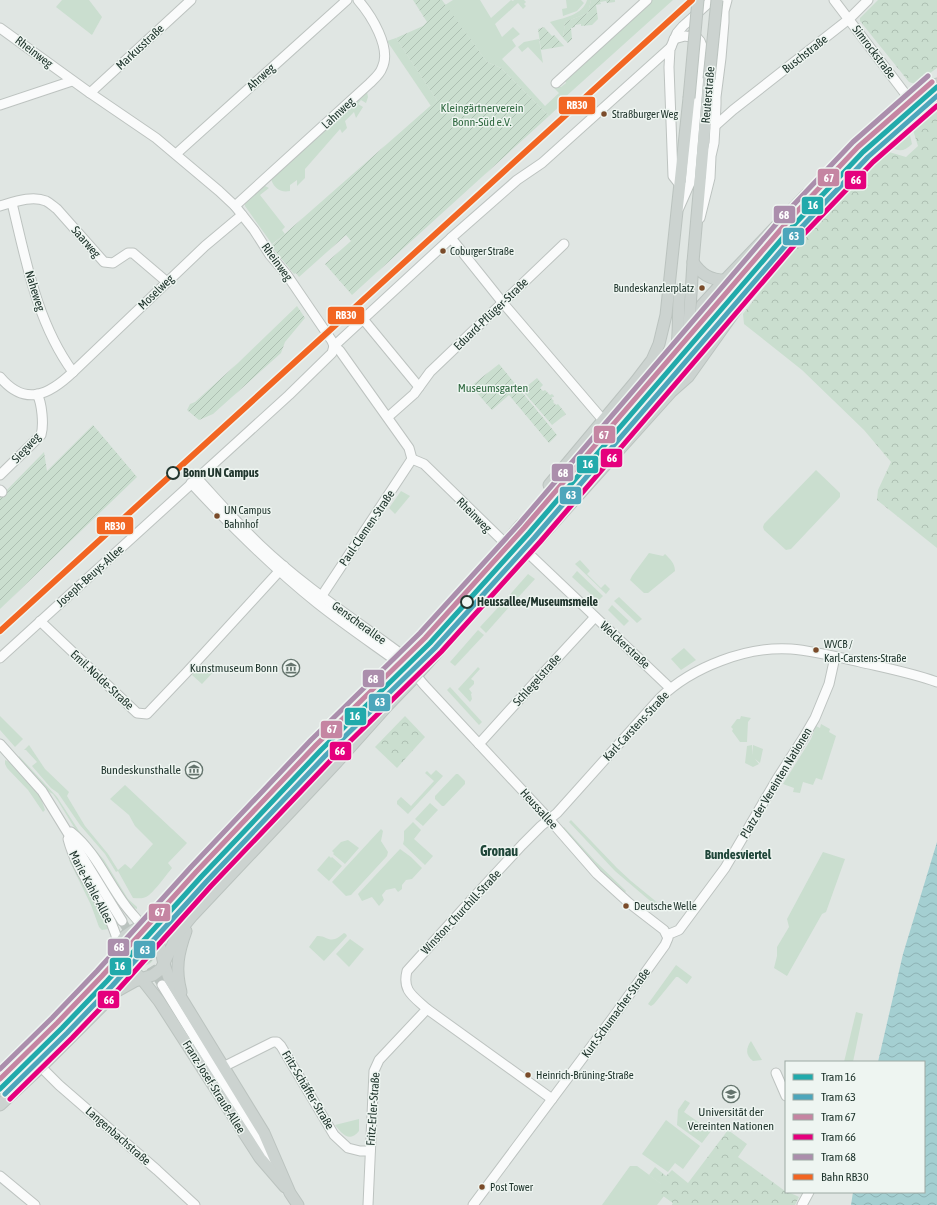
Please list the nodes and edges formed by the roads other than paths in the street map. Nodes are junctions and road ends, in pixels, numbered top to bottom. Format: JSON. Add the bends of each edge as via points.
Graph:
{"nodes":[{"id":1,"x":191,"y":0,"type":"edge"},
{"id":2,"x":347,"y":0,"type":"edge"},
{"id":3,"x":358,"y":0,"type":"edge"},
{"id":4,"x":647,"y":0,"type":"edge"},
{"id":5,"x":698,"y":0,"type":"edge"},
{"id":6,"x":712,"y":0,"type":"edge"},
{"id":7,"x":717,"y":0,"type":"edge"},
{"id":8,"x":727,"y":0,"type":"edge"},
{"id":9,"x":834,"y":0,"type":"edge"},
{"id":10,"x":868,"y":0,"type":"edge"},
{"id":11,"x":724,"y":12,"type":"junction"},
{"id":12,"x":849,"y":19,"type":"junction"},
{"id":13,"x":686,"y":24,"type":"junction"},
{"id":14,"x":0,"y":28,"type":"edge"},
{"id":15,"x":697,"y":38,"type":"junction"},
{"id":16,"x":673,"y":43,"type":"junction"},
{"id":17,"x":653,"y":62,"type":"junction"},
{"id":18,"x":669,"y":67,"type":"junction"},
{"id":19,"x":72,"y":81,"type":"junction"},
{"id":20,"x":556,"y":82,"type":"dead end"},
{"id":21,"x":937,"y":84,"type":"edge"},
{"id":22,"x":90,"y":93,"type":"junction"},
{"id":23,"x":937,"y":94,"type":"edge"},
{"id":24,"x":716,"y":104,"type":"junction"},
{"id":25,"x":913,"y":104,"type":"junction"},
{"id":26,"x":0,"y":105,"type":"edge"},
{"id":27,"x":739,"y":106,"type":"junction"},
{"id":28,"x":715,"y":126,"type":"junction"},
{"id":29,"x":881,"y":132,"type":"junction"},
{"id":30,"x":176,"y":154,"type":"junction"},
{"id":31,"x":680,"y":185,"type":"junction"},
{"id":32,"x":12,"y":203,"type":"junction"},
{"id":33,"x":0,"y":206,"type":"edge"},
{"id":34,"x":235,"y":206,"type":"junction"},
{"id":35,"x":677,"y":212,"type":"junction"},
{"id":36,"x":242,"y":215,"type":"junction"},
{"id":37,"x":696,"y":230,"type":"junction"},
{"id":38,"x":451,"y":238,"type":"junction"},
{"id":39,"x":564,"y":244,"type":"dead end"},
{"id":40,"x":693,"y":262,"type":"junction"},
{"id":41,"x":672,"y":263,"type":"junction"},
{"id":42,"x":725,"y":280,"type":"junction"},
{"id":43,"x":167,"y":282,"type":"junction"},
{"id":44,"x":680,"y":290,"type":"junction"},
{"id":45,"x":503,"y":303,"type":"junction"},
{"id":46,"x":710,"y":308,"type":"tunnel mouth"},
{"id":47,"x":690,"y":314,"type":"junction"},
{"id":48,"x":363,"y":319,"type":"junction"},
{"id":49,"x":728,"y":321,"type":"junction"},
{"id":50,"x":704,"y":326,"type":"junction"},
{"id":51,"x":334,"y":346,"type":"junction"},
{"id":52,"x":660,"y":366,"type":"tunnel mouth"},
{"id":53,"x":73,"y":372,"type":"junction"},
{"id":54,"x":2,"y":382,"type":"edge"},
{"id":55,"x":419,"y":387,"type":"junction"},
{"id":56,"x":671,"y":392,"type":"junction"},
{"id":57,"x":37,"y":394,"type":"junction"},
{"id":58,"x":388,"y":417,"type":"junction"},
{"id":59,"x":603,"y":420,"type":"junction"},
{"id":60,"x":412,"y":459,"type":"junction"},
{"id":61,"x":570,"y":474,"type":"junction"},
{"id":62,"x":0,"y":475,"type":"edge"},
{"id":63,"x":194,"y":481,"type":"junction"},
{"id":64,"x":520,"y":526,"type":"junction"},
{"id":65,"x":504,"y":544,"type":"junction"},
{"id":66,"x":524,"y":549,"type":"junction"},
{"id":67,"x":512,"y":553,"type":"junction"},
{"id":68,"x":282,"y":568,"type":"junction"},
{"id":69,"x":320,"y":600,"type":"junction"},
{"id":70,"x":595,"y":617,"type":"junction"},
{"id":71,"x":40,"y":621,"type":"junction"},
{"id":72,"x":835,"y":656,"type":"junction"},
{"id":73,"x":0,"y":658,"type":"edge"},
{"id":74,"x":409,"y":668,"type":"junction"},
{"id":75,"x":937,"y":682,"type":"edge"},
{"id":76,"x":670,"y":688,"type":"junction"},
{"id":77,"x":479,"y":744,"type":"junction"},
{"id":78,"x":2,"y":749,"type":"edge"},
{"id":79,"x":549,"y":819,"type":"junction"},
{"id":80,"x":65,"y":828,"type":"junction"},
{"id":81,"x":192,"y":916,"type":"junction"},
{"id":82,"x":122,"y":921,"type":"tunnel mouth"},
{"id":83,"x":143,"y":926,"type":"junction"},
{"id":84,"x":667,"y":935,"type":"junction"},
{"id":85,"x":119,"y":946,"type":"junction"},
{"id":86,"x":164,"y":964,"type":"junction"},
{"id":87,"x":141,"y":978,"type":"junction"},
{"id":88,"x":162,"y":986,"type":"tunnel mouth"},
{"id":89,"x":183,"y":1000,"type":"junction"},
{"id":90,"x":427,"y":1009,"type":"junction"},
{"id":91,"x":41,"y":1067,"type":"junction"},
{"id":92,"x":223,"y":1067,"type":"junction"},
{"id":93,"x":776,"y":1072,"type":"dead end"},
{"id":94,"x":0,"y":1077,"type":"edge"},
{"id":95,"x":785,"y":1094,"type":"edge"},
{"id":96,"x":552,"y":1099,"type":"junction"},
{"id":97,"x":0,"y":1105,"type":"edge"},
{"id":98,"x":370,"y":1151,"type":"junction"},
{"id":99,"x":0,"y":1176,"type":"edge"},
{"id":100,"x":290,"y":1193,"type":"junction"},
{"id":101,"x":808,"y":1193,"type":"edge"},
{"id":102,"x":34,"y":1205,"type":"edge"},
{"id":103,"x":195,"y":1205,"type":"edge"},
{"id":104,"x":298,"y":1205,"type":"edge"},
{"id":105,"x":368,"y":1205,"type":"edge"},
{"id":106,"x":473,"y":1205,"type":"edge"},
{"id":107,"x":802,"y":1205,"type":"edge"}],
"edges":[{"from":1,"to":22,"type":"street","name":"Markusstraße"},
{"from":2,"to":30,"type":"street","name":"Ahrweg"},
{"from":3,"to":34,"type":"street","name":"Lahnweg","via":[[382,40],[385,58],[382,69],[365,88]]},
{"from":4,"to":20,"type":"street"},
{"from":5,"to":31,"type":"main road","name":"Reuterstraße","bridge":true},
{"from":6,"to":11,"type":"street","via":[[720,3]]},
{"from":6,"to":13,"type":"street"},
{"from":7,"to":37,"type":"main road","name":"Reuterstraße","bridge":true},
{"from":8,"to":11,"type":"street"},
{"from":9,"to":12,"type":"street","name":"Simrockstraße"},
{"from":10,"to":12,"type":"street","name":"Buschstraße"},
{"from":11,"to":24,"type":"street"},
{"from":12,"to":25,"type":"street","name":"Simrockstraße"},
{"from":12,"to":27,"type":"street","name":"Buschstraße"},
{"from":13,"to":15,"type":"street"},
{"from":13,"to":16,"type":"street","via":[[677,33]]},
{"from":14,"to":19,"type":"street","name":"Rheinweg"},
{"from":15,"to":16,"type":"street","via":[[685,36]]},
{"from":15,"to":35,"type":"street","via":[[702,46],[690,184]]},
{"from":16,"to":17,"type":"street"},
{"from":16,"to":18,"type":"street"},
{"from":17,"to":18,"type":"street"},
{"from":17,"to":38,"type":"street","via":[[542,163],[524,174]]},
{"from":18,"to":31,"type":"street","via":[[673,176]]},
{"from":19,"to":22,"type":"street","name":"Rheinweg"},
{"from":19,"to":26,"type":"street"},
{"from":21,"to":25,"type":"main road"},
{"from":22,"to":30,"type":"street","name":"Rheinweg"},
{"from":23,"to":49,"type":"main road","via":[[878,146],[819,205],[765,270]]},
{"from":24,"to":27,"type":"street","via":[[728,108]]},
{"from":24,"to":28,"type":"street"},
{"from":25,"to":29,"type":"main road"},
{"from":27,"to":28,"type":"street","name":"Buschstraße"},
{"from":28,"to":37,"type":"street","via":[[708,188]]},
{"from":29,"to":42,"type":"main road","via":[[846,156]]},
{"from":29,"to":46,"type":"main road","via":[[794,218]]},
{"from":30,"to":34,"type":"street","name":"Rheinweg"},
{"from":31,"to":35,"type":"main road"},
{"from":32,"to":33,"type":"street","name":"Saarweg"},
{"from":32,"to":43,"type":"street","name":"Saarweg","via":[[34,199],[48,202],[104,262],[113,263],[128,253],[133,253]]},
{"from":32,"to":53,"type":"street","name":"Naheweg","via":[[40,310],[52,337]]},
{"from":34,"to":36,"type":"street","name":"Rheinweg"},
{"from":35,"to":41,"type":"main road"},
{"from":36,"to":43,"type":"street","name":"Moselweg"},
{"from":36,"to":51,"type":"street","name":"Rheinweg","via":[[287,275]]},
{"from":37,"to":40,"type":"main road"},
{"from":38,"to":45,"type":"street"},
{"from":38,"to":48,"type":"street"},
{"from":39,"to":45,"type":"street","name":"Eduard-Pflüger-Straße"},
{"from":40,"to":42,"type":"main road","via":[[708,278]]},
{"from":40,"to":47,"type":"main road"},
{"from":41,"to":44,"type":"main road"},
{"from":41,"to":59,"type":"main road","via":[[665,324],[656,353]]},
{"from":42,"to":50,"type":"main road","via":[[702,305]]},
{"from":43,"to":53,"type":"street","name":"Moselweg"},
{"from":44,"to":47,"type":"main road"},
{"from":44,"to":66,"type":"main road","via":[[678,346],[667,377]]},
{"from":45,"to":55,"type":"street","name":"Eduard-Pflüger-Straße","via":[[430,372]]},
{"from":45,"to":59,"type":"street"},
{"from":47,"to":50,"type":"main road","via":[[696,322]]},
{"from":47,"to":56,"type":"main road","via":[[685,359]]},
{"from":48,"to":51,"type":"street"},
{"from":48,"to":55,"type":"street"},
{"from":49,"to":50,"type":"main road"},
{"from":49,"to":56,"type":"main road","via":[[688,377]]},
{"from":51,"to":58,"type":"street","name":"Rheinweg"},
{"from":51,"to":63,"type":"street","name":"Joseph-Beuys-Allee","via":[[332,353],[295,389]]},
{"from":52,"to":61,"type":"main road"},
{"from":53,"to":57,"type":"street","name":"Moselweg","via":[[48,391]]},
{"from":54,"to":57,"type":"street","via":[[15,392]]},
{"from":55,"to":58,"type":"street","name":"Eduard-Pflüger-Straße"},
{"from":56,"to":66,"type":"main road"},
{"from":57,"to":62,"type":"street","name":"Siegweg","via":[[40,399],[43,428],[41,435]]},
{"from":58,"to":60,"type":"street","name":"Rheinweg","via":[[409,448]]},
{"from":59,"to":64,"type":"main road","via":[[528,510]]},
{"from":60,"to":65,"type":"street","name":"Rheinweg","via":[[424,464]]},
{"from":60,"to":69,"type":"street","name":"Paul-Clemen-Straße"},
{"from":61,"to":64,"type":"main road"},
{"from":61,"to":67,"type":"main road","via":[[564,485],[517,541]]},
{"from":63,"to":68,"type":"street","name":"Genscherallee"},
{"from":63,"to":71,"type":"street","name":"Joseph-Beuys-Allee"},
{"from":64,"to":65,"type":"main road"},
{"from":65,"to":74,"type":"main road","via":[[465,591]]},
{"from":66,"to":67,"type":"main road"},
{"from":66,"to":70,"type":"street","name":"Welckerstraße"},
{"from":66,"to":74,"type":"main road"},
{"from":67,"to":74,"type":"main road"},
{"from":68,"to":69,"type":"street","name":"Genscherallee"},
{"from":68,"to":71,"type":"street","name":"Emil-Nolde-Straße","via":[[148,714],[137,713]]},
{"from":69,"to":74,"type":"street","name":"Genscherallee","via":[[397,651]]},
{"from":70,"to":76,"type":"street","name":"Welckerstraße"},
{"from":70,"to":77,"type":"street","name":"Schlegelstraße"},
{"from":71,"to":73,"type":"street","name":"Joseph-Beuys-Allee"},
{"from":72,"to":75,"type":"street","name":"Karl-Carstens-Straße","via":[[912,673]]},
{"from":72,"to":76,"type":"street","name":"Karl-Carstens-Straße","via":[[791,649],[745,653],[706,667]]},
{"from":72,"to":84,"type":"street","name":"Platz der Vereinten Nationen","via":[[829,684],[804,737],[725,868],[679,930]]},
{"from":74,"to":77,"type":"street","name":"Heussallee"},
{"from":74,"to":81,"type":"main road","via":[[388,705]]},
{"from":74,"to":83,"type":"main road","via":[[285,782],[177,902]]},
{"from":76,"to":79,"type":"street","name":"Karl-Carstens-Straße"},
{"from":77,"to":79,"type":"street","name":"Heussallee"},
{"from":78,"to":80,"type":"street","name":"Marie-Kahle-Allee","via":[[38,785]]},
{"from":79,"to":84,"type":"street","name":"Heussallee","via":[[597,874]]},
{"from":79,"to":90,"type":"street","name":"Winston-Churchill-Straße","via":[[407,971],[406,987]]},
{"from":80,"to":82,"type":"street","name":"Marie-Kahle-Allee"},
{"from":80,"to":83,"type":"street","name":"Marie-Kahle-Allee","via":[[77,837],[93,856],[124,904]]},
{"from":80,"to":85,"type":"street","name":"Marie-Kahle-Allee","via":[[75,860],[112,924]]},
{"from":81,"to":86,"type":"main road","via":[[179,932]]},
{"from":81,"to":89,"type":"main road","via":[[181,943],[177,963]]},
{"from":83,"to":85,"type":"main road","via":[[128,934]]},
{"from":83,"to":86,"type":"main road","via":[[158,942]]},
{"from":84,"to":96,"type":"street","name":"Kurt-Schumacher-Straße","via":[[665,945]]},
{"from":85,"to":87,"type":"main road","via":[[125,962]]},
{"from":85,"to":94,"type":"main road","via":[[107,972],[98,984]]},
{"from":86,"to":87,"type":"main road","via":[[153,975]]},
{"from":86,"to":89,"type":"main road","name":"Franz-Josef-Strauß-Allee","via":[[169,978]]},
{"from":87,"to":91,"type":"main road","via":[[109,999]]},
{"from":87,"to":100,"type":"main road","name":"Franz-Josef-Strauß-Allee","via":[[172,1020],[260,1158]]},
{"from":88,"to":100,"type":"street","name":"Franz-Josef-Strauß-Allee"},
{"from":89,"to":92,"type":"main road","name":"Franz-Josef-Strauß-Allee"},
{"from":90,"to":96,"type":"street"},
{"from":90,"to":98,"type":"street","name":"Fritz-Erler-Straße","via":[[376,1065]]},
{"from":91,"to":97,"type":"main road"},
{"from":91,"to":103,"type":"street","name":"Langenbachstraße"},
{"from":92,"to":98,"type":"street","name":"Fritz-Schäffer-Straße","via":[[258,1048],[277,1042],[334,1135],[348,1148]]},
{"from":92,"to":100,"type":"main road","name":"Franz-Josef-Strauß-Allee","via":[[264,1133]]},
{"from":93,"to":95,"type":"street"},
{"from":96,"to":106,"type":"street","name":"Kurt-Schumacher-Straße"},
{"from":98,"to":105,"type":"street","name":"Fritz-Erler-Straße"},
{"from":99,"to":102,"type":"street"},
{"from":100,"to":104,"type":"main road","name":"Franz-Josef-Strauß-Allee"},
{"from":101,"to":107,"type":"street"}]}
